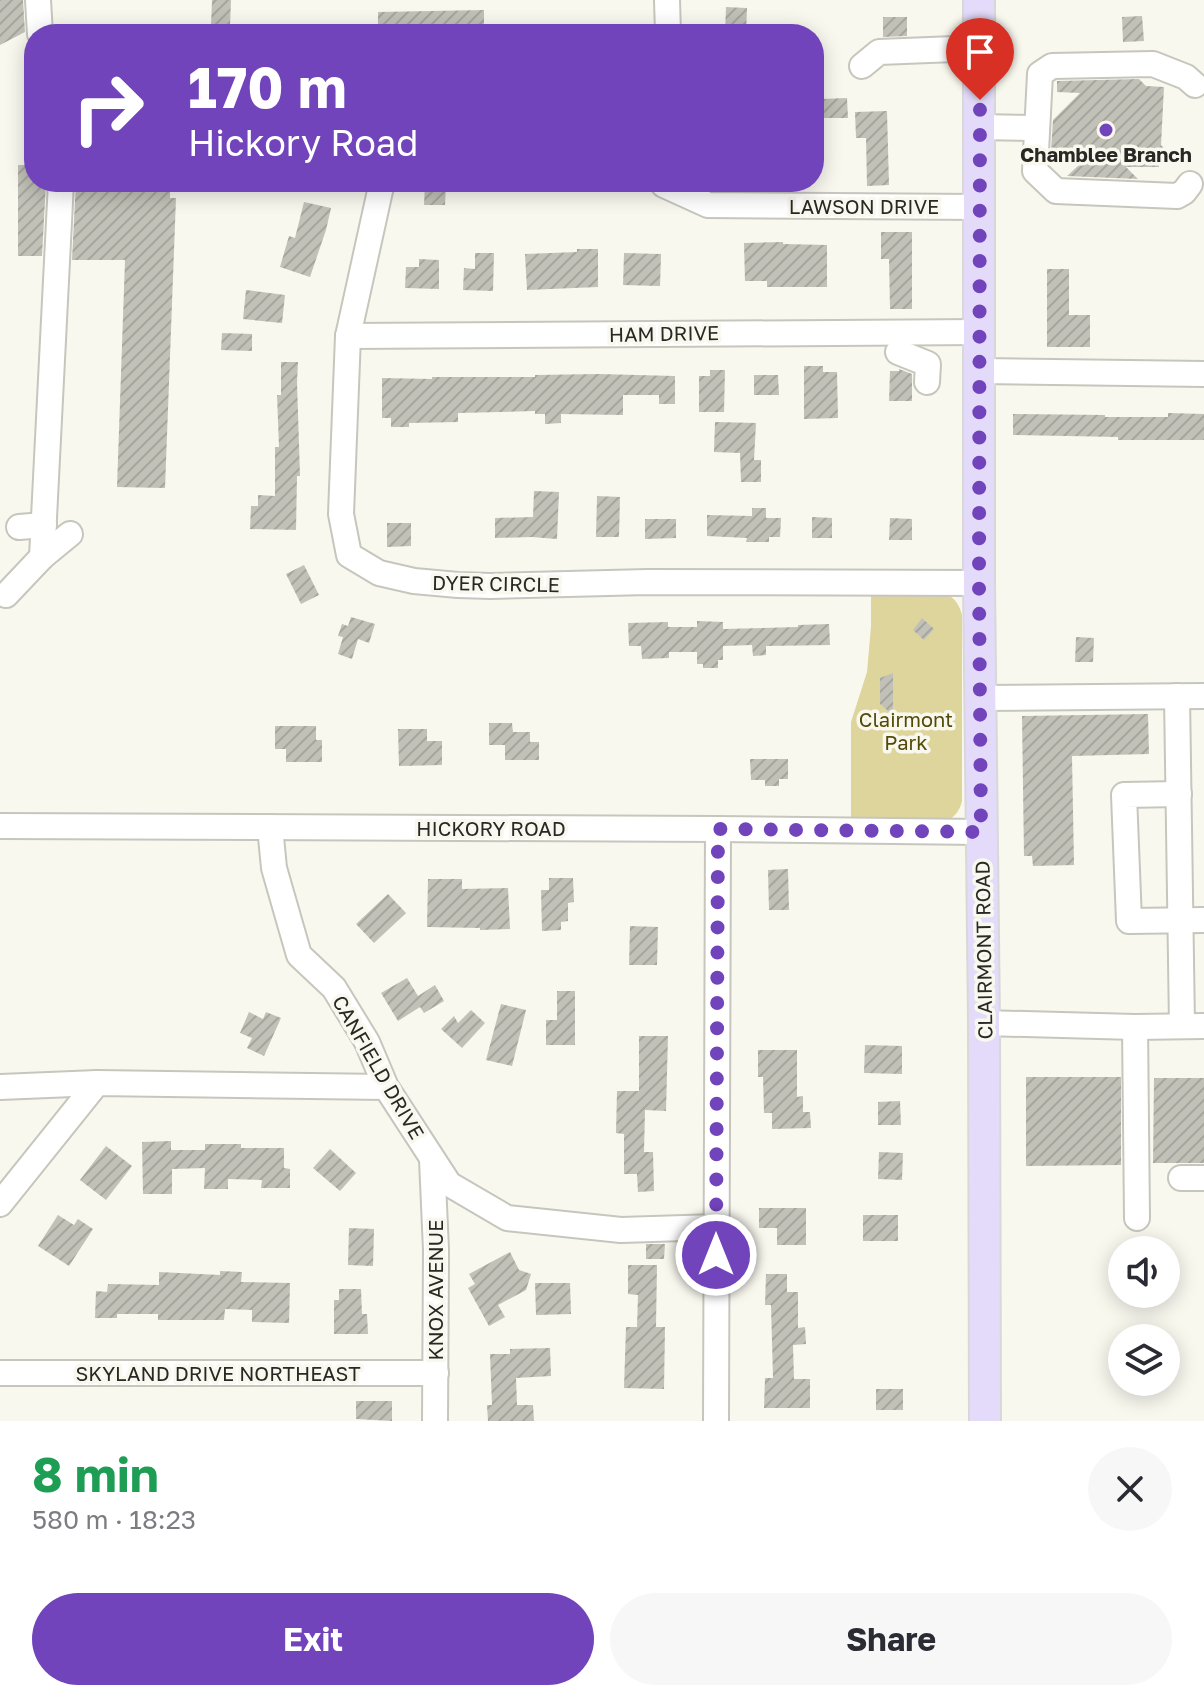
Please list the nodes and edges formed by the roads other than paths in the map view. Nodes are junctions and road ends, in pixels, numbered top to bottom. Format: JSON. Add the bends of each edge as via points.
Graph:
{"nodes":[{"id":1,"x":38,"y":0,"type":"edge"},
{"id":2,"x":667,"y":0,"type":"edge"},
{"id":3,"x":979,"y":0,"type":"edge"},
{"id":4,"x":39,"y":24,"type":"edge"},
{"id":5,"x":668,"y":24,"type":"edge"},
{"id":6,"x":980,"y":48,"type":"junction"},
{"id":7,"x":862,"y":66,"type":"dead end"},
{"id":8,"x":1195,"y":85,"type":"dead end"},
{"id":9,"x":979,"y":127,"type":"junction"},
{"id":10,"x":1036,"y":128,"type":"junction"},
{"id":11,"x":1190,"y":184,"type":"dead end"},
{"id":12,"x":62,"y":192,"type":"edge"},
{"id":13,"x":380,"y":192,"type":"edge"},
{"id":14,"x":679,"y":192,"type":"edge"},
{"id":15,"x":979,"y":207,"type":"junction"},
{"id":16,"x":980,"y":332,"type":"junction"},
{"id":17,"x":348,"y":336,"type":"junction"},
{"id":18,"x":891,"y":348,"type":"junction"},
{"id":19,"x":980,"y":371,"type":"junction"},
{"id":20,"x":1204,"y":374,"type":"edge"},
{"id":21,"x":927,"y":382,"type":"dead end"},
{"id":22,"x":70,"y":534,"type":"dead end"},
{"id":23,"x":42,"y":557,"type":"junction"},
{"id":24,"x":979,"y":583,"type":"junction"},
{"id":25,"x":6,"y":595,"type":"dead end"},
{"id":26,"x":1177,"y":696,"type":"junction"},
{"id":27,"x":1204,"y":696,"type":"edge"},
{"id":28,"x":980,"y":698,"type":"junction"},
{"id":29,"x":1179,"y":794,"type":"junction"},
{"id":30,"x":0,"y":826,"type":"edge"},
{"id":31,"x":270,"y":827,"type":"junction"},
{"id":32,"x":718,"y":829,"type":"junction"},
{"id":33,"x":981,"y":832,"type":"junction"},
{"id":34,"x":1192,"y":920,"type":"edge"},
{"id":35,"x":984,"y":1023,"type":"junction"},
{"id":36,"x":1193,"y":1026,"type":"edge"},
{"id":37,"x":1135,"y":1027,"type":"junction"},
{"id":38,"x":97,"y":1083,"type":"junction"},
{"id":39,"x":0,"y":1087,"type":"edge"},
{"id":40,"x":386,"y":1087,"type":"junction"},
{"id":41,"x":432,"y":1160,"type":"junction"},
{"id":42,"x":0,"y":1204,"type":"edge"},
{"id":43,"x":1137,"y":1218,"type":"dead end"},
{"id":44,"x":716,"y":1227,"type":"junction"},
{"id":45,"x":0,"y":1373,"type":"edge"},
{"id":46,"x":436,"y":1373,"type":"junction"},
{"id":47,"x":435,"y":1421,"type":"edge"},
{"id":48,"x":716,"y":1421,"type":"edge"},
{"id":49,"x":985,"y":1421,"type":"edge"}],
"edges":[{"from":1,"to":4,"type":"street"},
{"from":2,"to":5,"type":"street"},
{"from":3,"to":6,"type":"main road","name":"CLAIRMONT ROAD"},
{"from":6,"to":7,"type":"street","via":[[879,52]]},
{"from":6,"to":9,"type":"main road","name":"CLAIRMONT ROAD"},
{"from":8,"to":10,"type":"street","via":[[1153,64],[1052,66],[1040,74]]},
{"from":9,"to":10,"type":"street"},
{"from":9,"to":15,"type":"main road","name":"CLAIRMONT ROAD"},
{"from":10,"to":11,"type":"street","via":[[1035,171],[1056,191],[1177,196]]},
{"from":12,"to":23,"type":"street","via":[[68,282],[55,490],[31,526]]},
{"from":13,"to":17,"type":"street","name":"DYER CIRCLE"},
{"from":14,"to":15,"type":"street","name":"LAWSON DRIVE","via":[[708,205],[916,199]]},
{"from":15,"to":16,"type":"main road","name":"CLAIRMONT ROAD"},
{"from":16,"to":18,"type":"street","name":"HAM DRIVE"},
{"from":16,"to":19,"type":"main road","name":"CLAIRMONT ROAD"},
{"from":17,"to":18,"type":"street","name":"HAM DRIVE"},
{"from":17,"to":24,"type":"street","name":"DYER CIRCLE","via":[[341,514],[349,555],[379,573],[491,586]]},
{"from":18,"to":21,"type":"street","via":[[928,364]]},
{"from":19,"to":20,"type":"street"},
{"from":19,"to":24,"type":"main road","name":"CLAIRMONT ROAD"},
{"from":22,"to":23,"type":"street"},
{"from":23,"to":25,"type":"street"},
{"from":24,"to":28,"type":"main road","name":"CLAIRMONT ROAD"},
{"from":26,"to":27,"type":"street"},
{"from":26,"to":28,"type":"street"},
{"from":26,"to":29,"type":"street"},
{"from":28,"to":33,"type":"main road","name":"CLAIRMONT ROAD"},
{"from":29,"to":34,"type":"street"},
{"from":29,"to":34,"type":"street","via":[[1124,795],[1129,921]]},
{"from":30,"to":31,"type":"street","name":"HICKORY ROAD"},
{"from":31,"to":32,"type":"street","name":"HICKORY ROAD"},
{"from":31,"to":40,"type":"street","name":"CANFIELD DRIVE","via":[[274,868],[299,955],[334,988],[367,1042]]},
{"from":32,"to":33,"type":"street","name":"HICKORY ROAD"},
{"from":32,"to":44,"type":"street"},
{"from":33,"to":35,"type":"main road","name":"CLAIRMONT ROAD"},
{"from":34,"to":36,"type":"street"},
{"from":35,"to":37,"type":"street"},
{"from":35,"to":49,"type":"main road","name":"CLAIRMONT ROAD"},
{"from":36,"to":37,"type":"street"},
{"from":37,"to":43,"type":"street"},
{"from":38,"to":39,"type":"street"},
{"from":38,"to":40,"type":"street"},
{"from":38,"to":42,"type":"street"},
{"from":40,"to":41,"type":"street","name":"CANFIELD DRIVE"},
{"from":41,"to":44,"type":"street","name":"CANFIELD DRIVE","via":[[449,1184],[507,1218],[621,1230]]},
{"from":41,"to":46,"type":"street","name":"KNOX AVENUE"},
{"from":44,"to":48,"type":"street"},
{"from":45,"to":46,"type":"street","name":"SKYLAND DRIVE NORTHEAST"},
{"from":46,"to":47,"type":"street","name":"KNOX AVENUE"}]}
